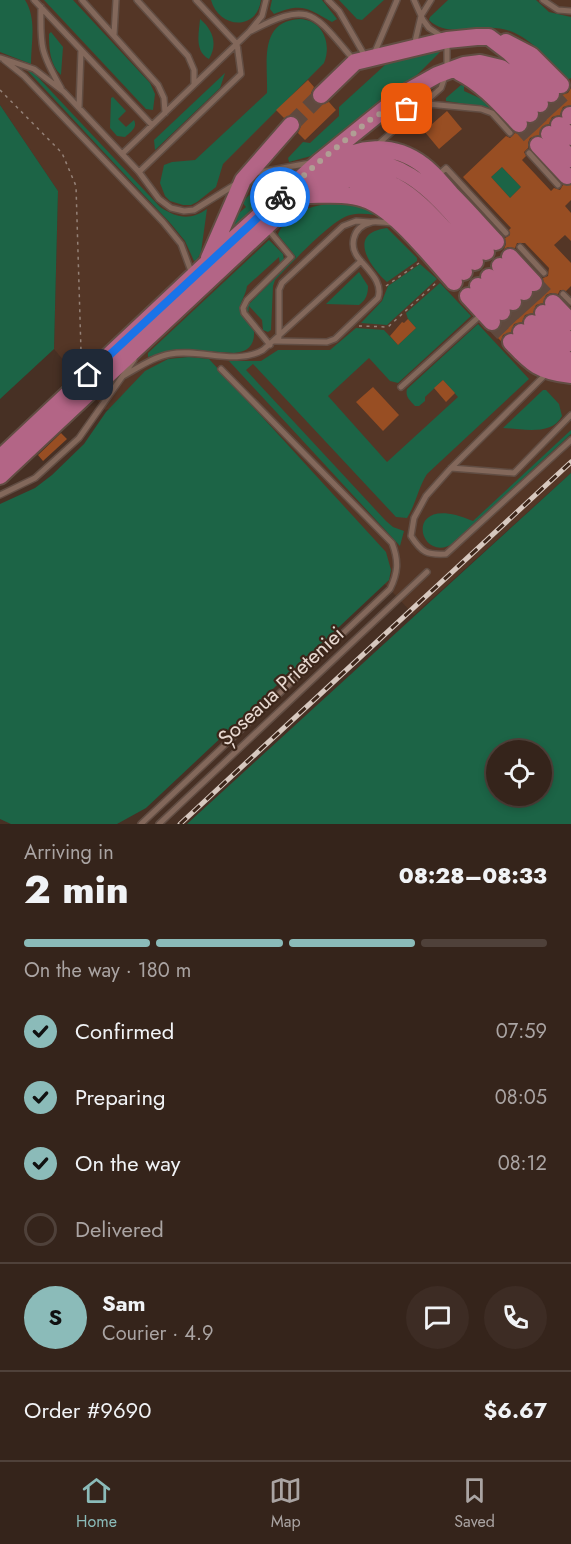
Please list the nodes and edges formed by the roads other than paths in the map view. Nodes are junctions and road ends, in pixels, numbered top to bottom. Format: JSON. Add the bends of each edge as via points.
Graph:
{"nodes":[{"id":1,"x":34,"y":0,"type":"edge"},
{"id":2,"x":82,"y":0,"type":"edge"},
{"id":3,"x":116,"y":0,"type":"edge"},
{"id":4,"x":195,"y":0,"type":"edge"},
{"id":5,"x":266,"y":0,"type":"edge"},
{"id":6,"x":328,"y":0,"type":"edge"},
{"id":7,"x":397,"y":0,"type":"edge"},
{"id":8,"x":414,"y":0,"type":"edge"},
{"id":9,"x":431,"y":0,"type":"edge"},
{"id":10,"x":543,"y":0,"type":"edge"},
{"id":11,"x":138,"y":1,"type":"edge"},
{"id":12,"x":40,"y":7,"type":"junction"},
{"id":13,"x":571,"y":11,"type":"edge"},
{"id":14,"x":421,"y":16,"type":"junction"},
{"id":15,"x":249,"y":32,"type":"junction"},
{"id":16,"x":114,"y":36,"type":"junction"},
{"id":17,"x":447,"y":40,"type":"junction"},
{"id":18,"x":237,"y":44,"type":"junction"},
{"id":19,"x":414,"y":48,"type":"junction"},
{"id":20,"x":81,"y":50,"type":"junction"},
{"id":21,"x":1,"y":58,"type":"edge"},
{"id":22,"x":365,"y":59,"type":"junction"},
{"id":23,"x":450,"y":70,"type":"junction"},
{"id":24,"x":194,"y":84,"type":"junction"},
{"id":25,"x":64,"y":92,"type":"junction"},
{"id":26,"x":321,"y":94,"type":"tunnel mouth"},
{"id":27,"x":423,"y":105,"type":"junction"},
{"id":28,"x":79,"y":108,"type":"junction"},
{"id":29,"x":535,"y":109,"type":"junction"},
{"id":30,"x":165,"y":113,"type":"junction"},
{"id":31,"x":376,"y":115,"type":"junction"},
{"id":32,"x":152,"y":125,"type":"junction"},
{"id":33,"x":291,"y":125,"type":"tunnel mouth"},
{"id":34,"x":553,"y":131,"type":"edge"},
{"id":35,"x":571,"y":137,"type":"edge"},
{"id":36,"x":372,"y":148,"type":"junction"},
{"id":37,"x":122,"y":154,"type":"junction"},
{"id":38,"x":571,"y":159,"type":"edge"},
{"id":39,"x":320,"y":161,"type":"junction"},
{"id":40,"x":139,"y":172,"type":"junction"},
{"id":41,"x":245,"y":177,"type":"junction"},
{"id":42,"x":563,"y":180,"type":"dead end"},
{"id":43,"x":301,"y":194,"type":"junction"},
{"id":44,"x":372,"y":222,"type":"junction"},
{"id":45,"x":399,"y":224,"type":"junction"},
{"id":46,"x":266,"y":227,"type":"junction"},
{"id":47,"x":475,"y":259,"type":"junction"},
{"id":48,"x":361,"y":261,"type":"junction"},
{"id":49,"x":206,"y":264,"type":"junction"},
{"id":50,"x":494,"y":272,"type":"junction"},
{"id":51,"x":193,"y":278,"type":"junction"},
{"id":52,"x":513,"y":300,"type":"junction"},
{"id":53,"x":570,"y":314,"type":"edge"},
{"id":54,"x":537,"y":318,"type":"junction"},
{"id":55,"x":152,"y":333,"type":"junction"},
{"id":56,"x":274,"y":341,"type":"junction"},
{"id":57,"x":571,"y":343,"type":"edge"},
{"id":58,"x":571,"y":364,"type":"edge"},
{"id":59,"x":221,"y":369,"type":"dead end"},
{"id":60,"x":549,"y":372,"type":"junction"},
{"id":61,"x":571,"y":374,"type":"edge"},
{"id":62,"x":123,"y":376,"type":"junction"},
{"id":63,"x":401,"y":387,"type":"dead end"},
{"id":64,"x":571,"y":415,"type":"edge"},
{"id":65,"x":571,"y":440,"type":"edge"},
{"id":66,"x":0,"y":458,"type":"edge"},
{"id":67,"x":451,"y":468,"type":"junction"},
{"id":68,"x":0,"y":476,"type":"edge"},
{"id":69,"x":0,"y":495,"type":"edge"},
{"id":70,"x":427,"y":572,"type":"dead end"},
{"id":71,"x":193,"y":773,"type":"junction"},
{"id":72,"x":202,"y":782,"type":"junction"},
{"id":73,"x":147,"y":818,"type":"junction"},
{"id":74,"x":134,"y":824,"type":"edge"},
{"id":75,"x":141,"y":824,"type":"edge"},
{"id":76,"x":159,"y":824,"type":"edge"}],
"edges":[{"from":1,"to":12,"type":"lane"},
{"from":2,"to":16,"type":"lane"},
{"from":3,"to":16,"type":"lane"},
{"from":4,"to":18,"type":"lane"},
{"from":5,"to":15,"type":"lane","via":[[262,16]]},
{"from":6,"to":22,"type":"lane","via":[[339,11]]},
{"from":7,"to":22,"type":"lane"},
{"from":8,"to":14,"type":"lane"},
{"from":9,"to":14,"type":"lane"},
{"from":10,"to":13,"type":"lane","via":[[558,10]]},
{"from":11,"to":24,"type":"lane","via":[[188,56]]},
{"from":12,"to":20,"type":"lane"},
{"from":12,"to":25,"type":"lane","via":[[45,59]]},
{"from":14,"to":17,"type":"lane","via":[[429,28]]},
{"from":14,"to":19,"type":"lane"},
{"from":15,"to":18,"type":"lane"},
{"from":15,"to":22,"type":"lane","via":[[293,12],[308,14]]},
{"from":16,"to":30,"type":"lane","via":[[158,85]]},
{"from":17,"to":19,"type":"highway"},
{"from":17,"to":23,"type":"lane"},
{"from":17,"to":29,"type":"highway","via":[[489,38],[521,63]]},
{"from":18,"to":24,"type":"lane"},
{"from":18,"to":40,"type":"lane","via":[[241,74],[237,80]]},
{"from":19,"to":22,"type":"highway"},
{"from":20,"to":28,"type":"lane"},
{"from":20,"to":32,"type":"lane"},
{"from":21,"to":25,"type":"lane","via":[[34,69]]},
{"from":21,"to":51,"type":"lane","via":[[24,76],[167,227],[181,244]]},
{"from":22,"to":26,"type":"highway"},
{"from":23,"to":27,"type":"lane","via":[[441,88]]},
{"from":23,"to":29,"type":"highway","via":[[470,78],[491,95]]},
{"from":23,"to":29,"type":"highway","via":[[480,63],[501,68],[513,76]]},
{"from":23,"to":31,"type":"highway","via":[[418,85]]},
{"from":24,"to":30,"type":"lane"},
{"from":25,"to":28,"type":"lane"},
{"from":27,"to":29,"type":"lane","via":[[487,111],[496,117]]},
{"from":27,"to":31,"type":"lane"},
{"from":27,"to":36,"type":"lane"},
{"from":28,"to":37,"type":"lane"},
{"from":30,"to":32,"type":"lane"},
{"from":31,"to":39,"type":"highway"},
{"from":32,"to":37,"type":"lane"},
{"from":33,"to":41,"type":"highway"},
{"from":34,"to":35,"type":"highway"},
{"from":34,"to":38,"type":"highway"},
{"from":34,"to":42,"type":"highway"},
{"from":36,"to":43,"type":"highway","via":[[353,152],[326,166]]},
{"from":36,"to":47,"type":"highway","via":[[396,152],[441,172]]},
{"from":37,"to":40,"type":"lane"},
{"from":39,"to":41,"type":"lane"},
{"from":39,"to":49,"type":"highway"},
{"from":40,"to":41,"type":"lane","via":[[165,204],[184,211],[199,208]]},
{"from":41,"to":49,"type":"highway"},
{"from":43,"to":45,"type":"highway","via":[[366,199],[379,205]]},
{"from":43,"to":46,"type":"highway"},
{"from":43,"to":47,"type":"highway","via":[[355,178],[389,182],[418,200]]},
{"from":44,"to":45,"type":"lane"},
{"from":44,"to":48,"type":"lane","via":[[359,230],[354,239],[354,254]]},
{"from":44,"to":56,"type":"lane","via":[[356,221],[343,226],[282,283]]},
{"from":45,"to":47,"type":"highway","via":[[430,255]]},
{"from":46,"to":55,"type":"highway"},
{"from":46,"to":56,"type":"lane","via":[[291,257],[243,308]]},
{"from":48,"to":56,"type":"lane"},
{"from":48,"to":56,"type":"lane","via":[[376,280],[378,298],[335,339]]},
{"from":49,"to":51,"type":"highway"},
{"from":50,"to":52,"type":"highway"},
{"from":50,"to":52,"type":"highway"},
{"from":50,"to":52,"type":"lane"},
{"from":51,"to":66,"type":"highway"},
{"from":52,"to":63,"type":"lane"},
{"from":53,"to":54,"type":"highway"},
{"from":54,"to":57,"type":"highway"},
{"from":54,"to":58,"type":"highway"},
{"from":54,"to":60,"type":"highway","via":[[533,365]]},
{"from":54,"to":61,"type":"highway","via":[[550,363]]},
{"from":55,"to":62,"type":"lane"},
{"from":55,"to":68,"type":"highway"},
{"from":56,"to":62,"type":"lane","via":[[256,354],[242,357],[169,354]]},
{"from":59,"to":71,"type":"lane","via":[[392,543],[398,565],[390,590]]},
{"from":60,"to":61,"type":"highway"},
{"from":60,"to":67,"type":"lane"},
{"from":62,"to":69,"type":"lane","via":[[79,438],[35,477]]},
{"from":64,"to":67,"type":"lane","via":[[514,473]]},
{"from":65,"to":67,"type":"lane","via":[[446,554],[430,555],[418,548],[411,536],[414,518],[426,496]]},
{"from":70,"to":72,"type":"lane","name":"Șoseaua Prieteniei"},
{"from":71,"to":72,"type":"lane"},
{"from":71,"to":73,"type":"lane"},
{"from":72,"to":76,"type":"lane","name":"Șoseaua Prieteniei"},
{"from":73,"to":74,"type":"lane"},
{"from":73,"to":75,"type":"lane"}]}
